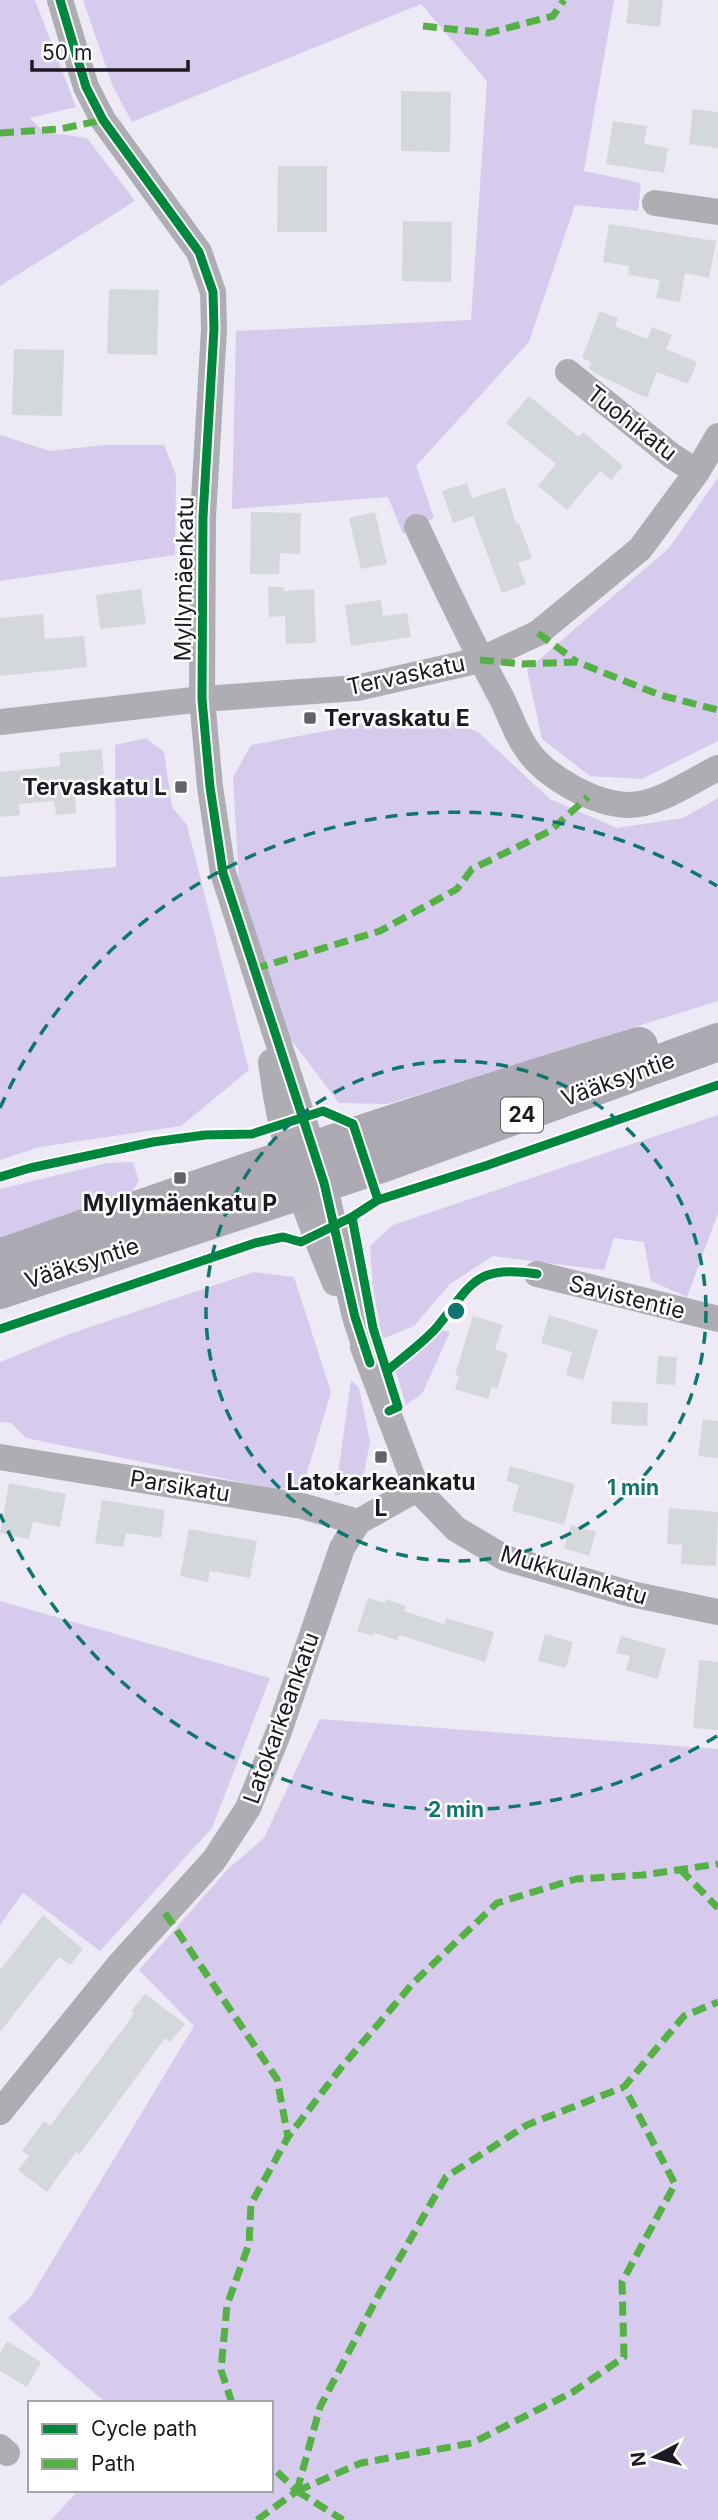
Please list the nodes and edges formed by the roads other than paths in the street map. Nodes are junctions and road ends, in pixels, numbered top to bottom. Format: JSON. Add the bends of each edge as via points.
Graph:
{"nodes":[{"id":1,"x":60,"y":0,"type":"edge"},
{"id":2,"x":655,"y":203,"type":"dead end"},
{"id":3,"x":718,"y":212,"type":"edge"},
{"id":4,"x":568,"y":372,"type":"dead end"},
{"id":5,"x":718,"y":436,"type":"edge"},
{"id":6,"x":697,"y":472,"type":"junction"},
{"id":7,"x":417,"y":527,"type":"dead end"},
{"id":8,"x":480,"y":660,"type":"junction"},
{"id":9,"x":202,"y":699,"type":"junction"},
{"id":10,"x":0,"y":722,"type":"edge"},
{"id":11,"x":718,"y":768,"type":"edge"},
{"id":12,"x":718,"y":1023,"type":"edge"},
{"id":13,"x":718,"y":1042,"type":"edge"},
{"id":14,"x":306,"y":1171,"type":"junction"},
{"id":15,"x":0,"y":1258,"type":"edge"},
{"id":16,"x":537,"y":1274,"type":"dead end"},
{"id":17,"x":0,"y":1290,"type":"edge"},
{"id":18,"x":718,"y":1319,"type":"edge"},
{"id":19,"x":0,"y":1457,"type":"edge"},
{"id":20,"x":417,"y":1489,"type":"junction"},
{"id":21,"x":358,"y":1522,"type":"junction"},
{"id":22,"x":718,"y":1612,"type":"edge"},
{"id":23,"x":0,"y":2112,"type":"edge"}],
"edges":[{"from":1,"to":9,"type":"street","name":"Myllymäenkatu","via":[[86,87],[103,120],[198,252],[213,292],[203,517]]},
{"from":2,"to":3,"type":"street"},
{"from":4,"to":6,"type":"street","name":"Tuohikatu"},
{"from":5,"to":6,"type":"street","name":"Tervaskatu"},
{"from":6,"to":8,"type":"street","name":"Tervaskatu","via":[[640,549],[538,633]]},
{"from":7,"to":8,"type":"street"},
{"from":8,"to":9,"type":"street","name":"Tervaskatu","via":[[357,688]]},
{"from":8,"to":11,"type":"street","via":[[526,748],[549,772],[588,797],[631,805],[670,795]]},
{"from":9,"to":10,"type":"street","name":"Tervaskatu"},
{"from":9,"to":14,"type":"street","name":"Myllymäenkatu","via":[[223,873],[257,980]]},
{"from":12,"to":14,"type":"highway","name":"Vääksyntie","number":"24","via":[[563,1069]]},
{"from":13,"to":14,"type":"highway","name":"Vääksyntie","number":"24","via":[[517,1116]]},
{"from":14,"to":15,"type":"highway","name":"Vääksyntie","number":"24"},
{"from":14,"to":17,"type":"highway","name":"Vääksyntie","number":"24"},
{"from":14,"to":20,"type":"street","name":"Mukkulankatu","via":[[315,1235]]},
{"from":16,"to":18,"type":"street","name":"Savistentie"},
{"from":19,"to":21,"type":"street","name":"Parsikatu","via":[[302,1506]]},
{"from":20,"to":21,"type":"street"},
{"from":20,"to":22,"type":"street","name":"Mukkulankatu","via":[[456,1530],[505,1558],[631,1594]]},
{"from":21,"to":23,"type":"street","name":"Latokarkeankatu","via":[[342,1548],[248,1808],[214,1860],[119,1965]]}]}
